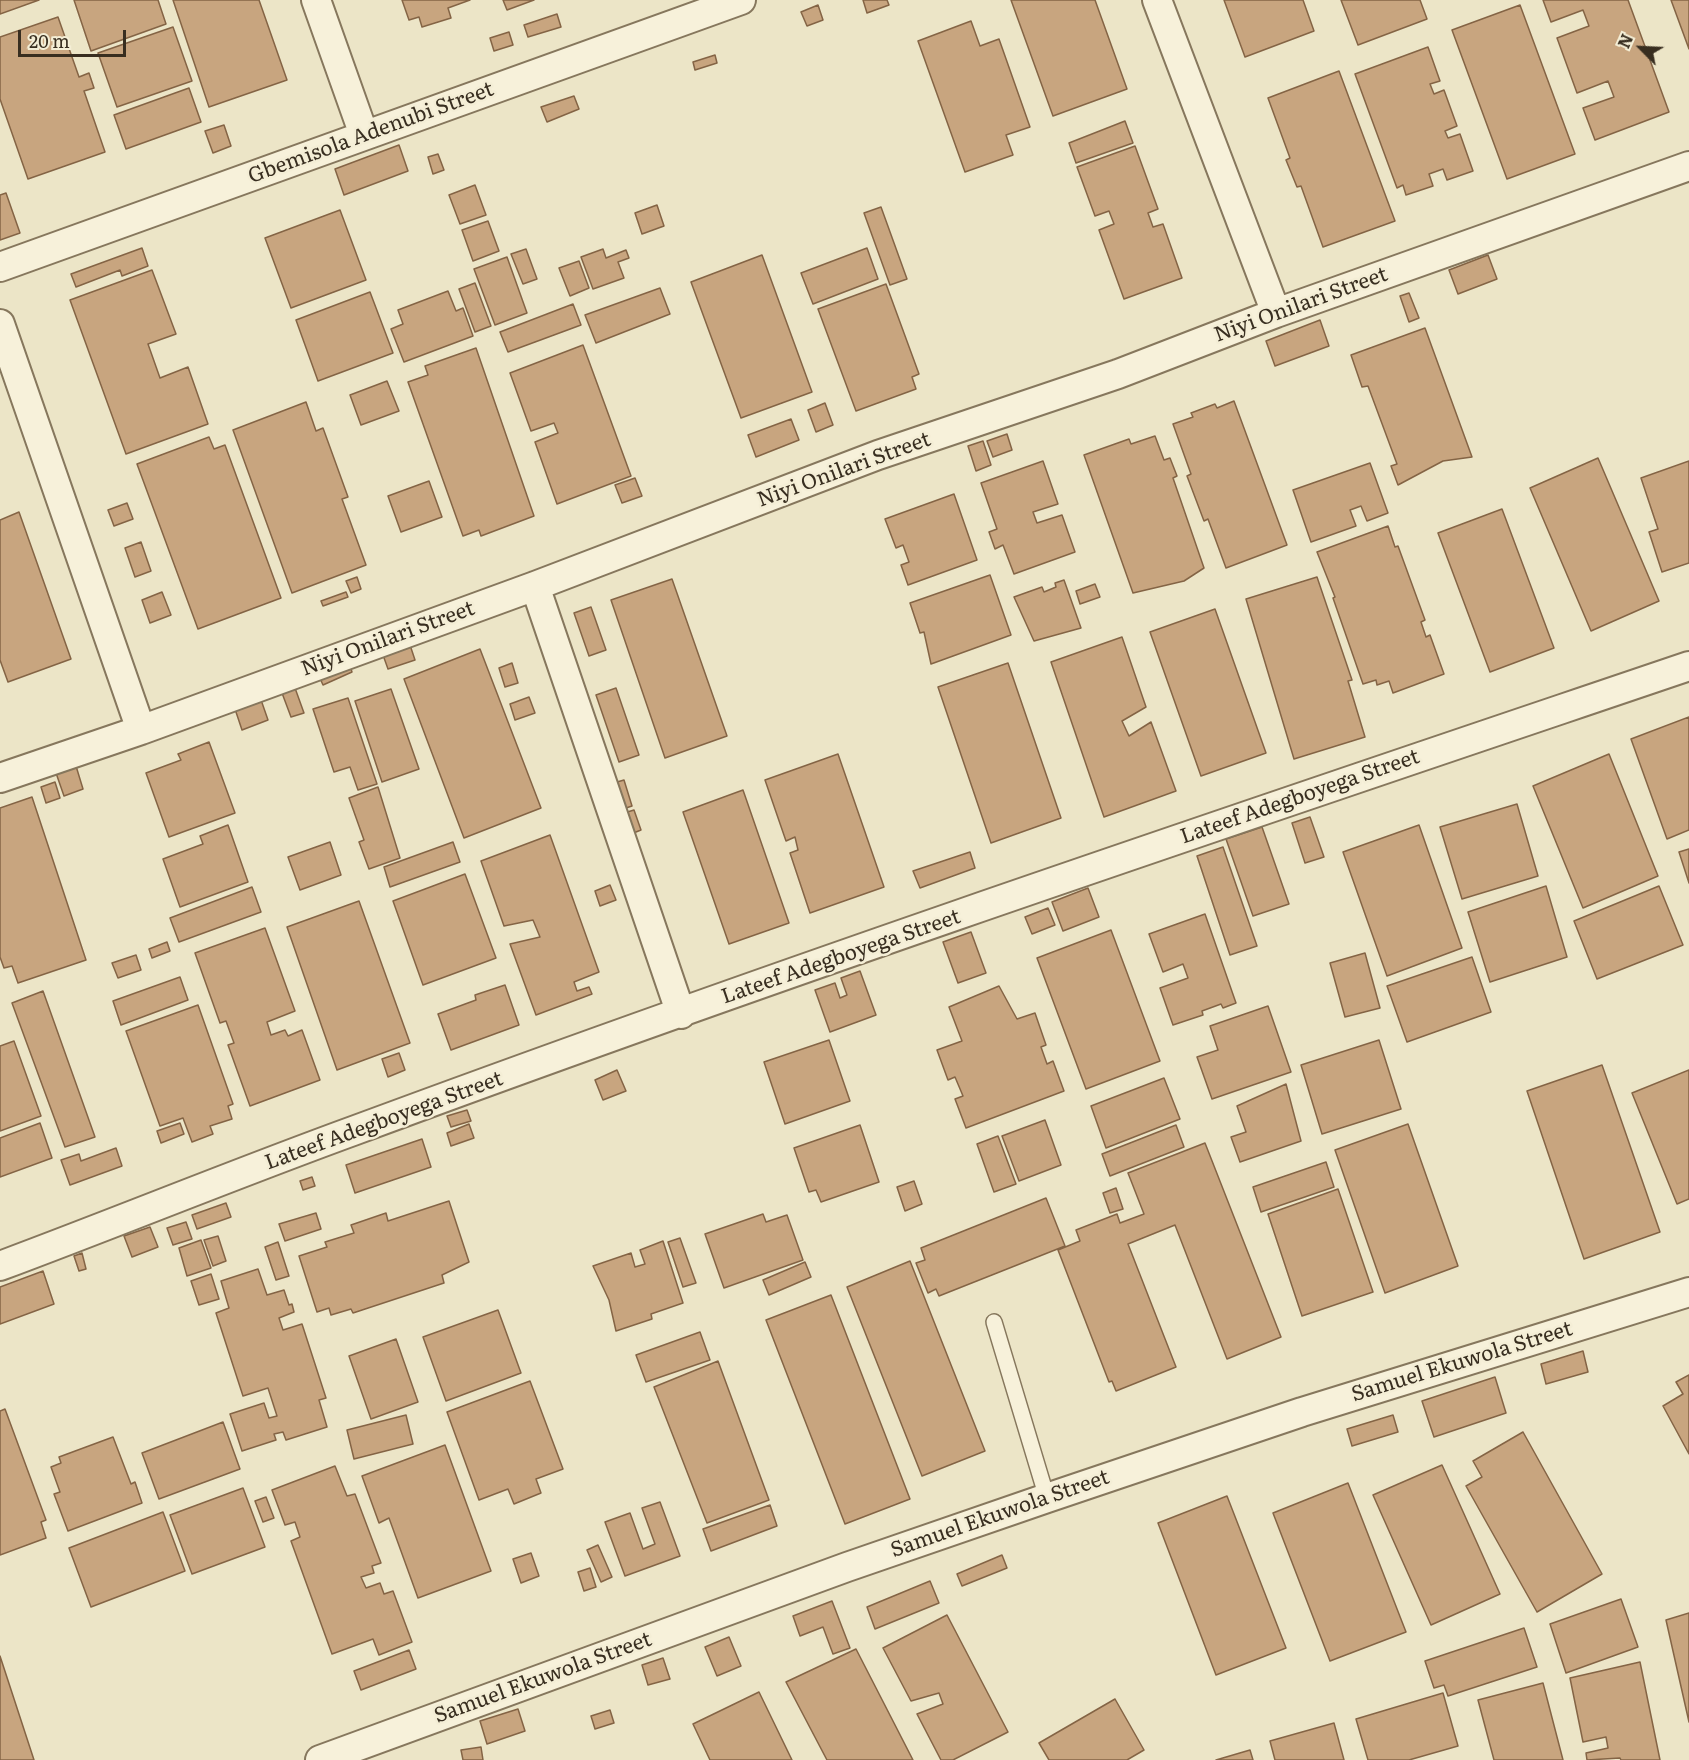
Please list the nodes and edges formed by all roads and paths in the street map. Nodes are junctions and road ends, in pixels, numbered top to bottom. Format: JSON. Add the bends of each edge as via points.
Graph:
{"nodes":[{"id":1,"x":316,"y":0,"type":"edge"},
{"id":2,"x":741,"y":0,"type":"edge"},
{"id":3,"x":1156,"y":0,"type":"edge"},
{"id":4,"x":364,"y":135,"type":"junction"},
{"id":5,"x":1689,"y":166,"type":"edge"},
{"id":6,"x":0,"y":267,"type":"edge"},
{"id":7,"x":1276,"y":313,"type":"junction"},
{"id":8,"x":0,"y":324,"type":"edge"},
{"id":9,"x":535,"y":586,"type":"junction"},
{"id":10,"x":1689,"y":666,"type":"edge"},
{"id":11,"x":141,"y":730,"type":"junction"},
{"id":12,"x":0,"y":778,"type":"edge"},
{"id":13,"x":681,"y":1014,"type":"junction"},
{"id":14,"x":0,"y":1266,"type":"edge"},
{"id":15,"x":1689,"y":1292,"type":"edge"},
{"id":16,"x":994,"y":1322,"type":"dead end"},
{"id":17,"x":1047,"y":1498,"type":"junction"},
{"id":18,"x":338,"y":1757,"type":"edge"}],
"edges":[{"from":1,"to":4,"type":"street"},
{"from":2,"to":4,"type":"street","name":"Gbemisola Adenubi Street"},
{"from":3,"to":7,"type":"street"},
{"from":4,"to":6,"type":"street","name":"Gbemisola Adenubi Street"},
{"from":5,"to":7,"type":"street","name":"Niyi Onilari Street"},
{"from":7,"to":9,"type":"street","name":"Niyi Onilari Street","via":[[1118,374],[879,455]]},
{"from":8,"to":11,"type":"street"},
{"from":9,"to":11,"type":"street","name":"Niyi Onilari Street"},
{"from":9,"to":13,"type":"street"},
{"from":10,"to":13,"type":"street","name":"Lateef Adegboyega Street","via":[[1155,846]]},
{"from":11,"to":12,"type":"street","name":"Niyi Onilari Street"},
{"from":13,"to":14,"type":"street","name":"Lateef Adegboyega Street","via":[[352,1131]]},
{"from":15,"to":17,"type":"street","name":"Samuel Ekuwola Street","via":[[1302,1412]]},
{"from":16,"to":17,"type":"lane"},
{"from":17,"to":18,"type":"street","name":"Samuel Ekuwola Street","via":[[847,1567]]}]}
